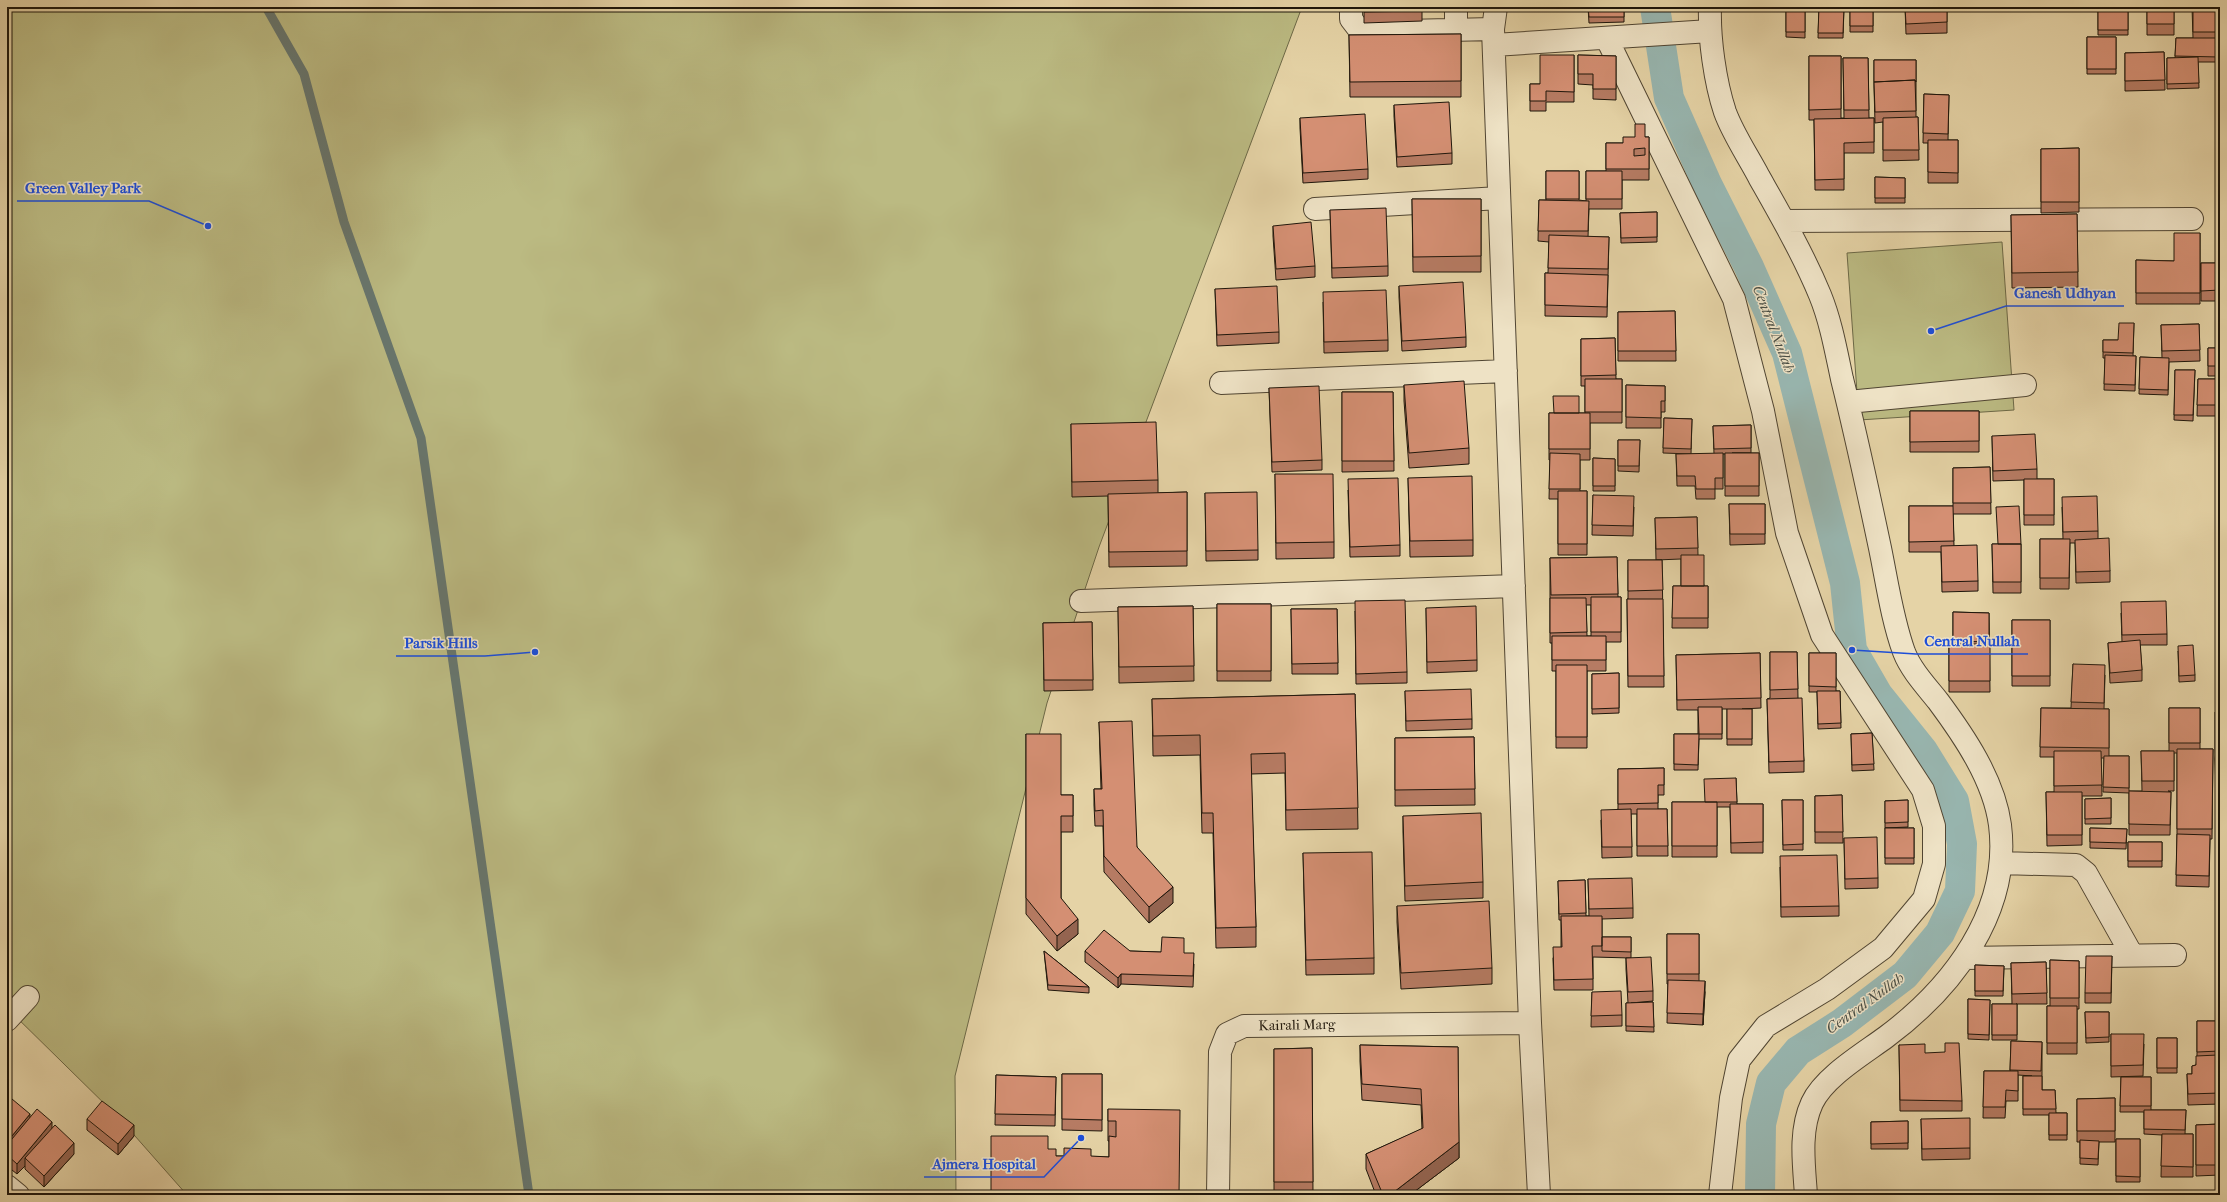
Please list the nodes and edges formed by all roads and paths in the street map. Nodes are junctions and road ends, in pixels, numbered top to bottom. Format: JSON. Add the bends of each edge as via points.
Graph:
{"nodes":[{"id":1,"x":1351,"y":7,"type":"edge"},
{"id":2,"x":1456,"y":7,"type":"edge"},
{"id":3,"x":1496,"y":7,"type":"edge"},
{"id":4,"x":1710,"y":7,"type":"edge"},
{"id":5,"x":1456,"y":30,"type":"junction"},
{"id":6,"x":1710,"y":31,"type":"junction"},
{"id":7,"x":1493,"y":37,"type":"junction"},
{"id":8,"x":1607,"y":39,"type":"junction"},
{"id":9,"x":1499,"y":198,"type":"junction"},
{"id":10,"x":1315,"y":209,"type":"dead end"},
{"id":11,"x":2192,"y":219,"type":"dead end"},
{"id":12,"x":1784,"y":221,"type":"junction"},
{"id":13,"x":1506,"y":371,"type":"junction"},
{"id":14,"x":1221,"y":383,"type":"dead end"},
{"id":15,"x":2025,"y":384,"type":"dead end"},
{"id":16,"x":1848,"y":402,"type":"junction"},
{"id":17,"x":1514,"y":586,"type":"junction"},
{"id":18,"x":1081,"y":601,"type":"dead end"},
{"id":19,"x":2001,"y":863,"type":"junction"},
{"id":20,"x":2132,"y":955,"type":"junction"},
{"id":21,"x":2175,"y":955,"type":"dead end"},
{"id":22,"x":1964,"y":958,"type":"junction"},
{"id":23,"x":28,"y":997,"type":"dead end"},
{"id":24,"x":7,"y":1020,"type":"edge"},
{"id":25,"x":1530,"y":1023,"type":"junction"},
{"id":26,"x":7,"y":1186,"type":"edge"},
{"id":27,"x":18,"y":1195,"type":"edge"},
{"id":28,"x":1218,"y":1195,"type":"edge"},
{"id":29,"x":1539,"y":1195,"type":"edge"},
{"id":30,"x":1720,"y":1195,"type":"edge"},
{"id":31,"x":1806,"y":1195,"type":"edge"}],
"edges":[{"from":1,"to":5,"type":"street","via":[[1351,18],[1362,32]]},
{"from":2,"to":5,"type":"street"},
{"from":3,"to":7,"type":"street"},
{"from":4,"to":6,"type":"street"},
{"from":5,"to":7,"type":"street"},
{"from":6,"to":8,"type":"street"},
{"from":6,"to":12,"type":"street","via":[[1725,112]]},
{"from":7,"to":8,"type":"street"},
{"from":7,"to":9,"type":"street"},
{"from":8,"to":30,"type":"street","via":[[1734,299],[1763,411],[1787,533],[1822,635],[1924,790],[1934,826],[1934,864],[1924,899],[1883,948],[1827,989],[1766,1026],[1739,1060],[1731,1098]]},
{"from":9,"to":10,"type":"street"},
{"from":9,"to":13,"type":"street"},
{"from":11,"to":12,"type":"street"},
{"from":12,"to":16,"type":"street","via":[[1822,300]]},
{"from":13,"to":14,"type":"street"},
{"from":13,"to":17,"type":"street"},
{"from":15,"to":16,"type":"street"},
{"from":16,"to":19,"type":"street","via":[[1905,654],[1984,772],[1994,798],[2000,825]]},
{"from":17,"to":18,"type":"street"},
{"from":17,"to":25,"type":"street"},
{"from":19,"to":20,"type":"street","via":[[2076,865],[2086,873]]},
{"from":19,"to":22,"type":"street","via":[[1992,902],[1981,933]]},
{"from":20,"to":21,"type":"street"},
{"from":20,"to":22,"type":"street"},
{"from":22,"to":31,"type":"street","via":[[1919,1010],[1828,1082],[1813,1101],[1805,1124]]},
{"from":23,"to":24,"type":"street"},
{"from":25,"to":28,"type":"street","name":"Kairali Marg","via":[[1244,1026],[1227,1034],[1220,1052]]},
{"from":25,"to":29,"type":"street"},
{"from":26,"to":27,"type":"street"}]}
